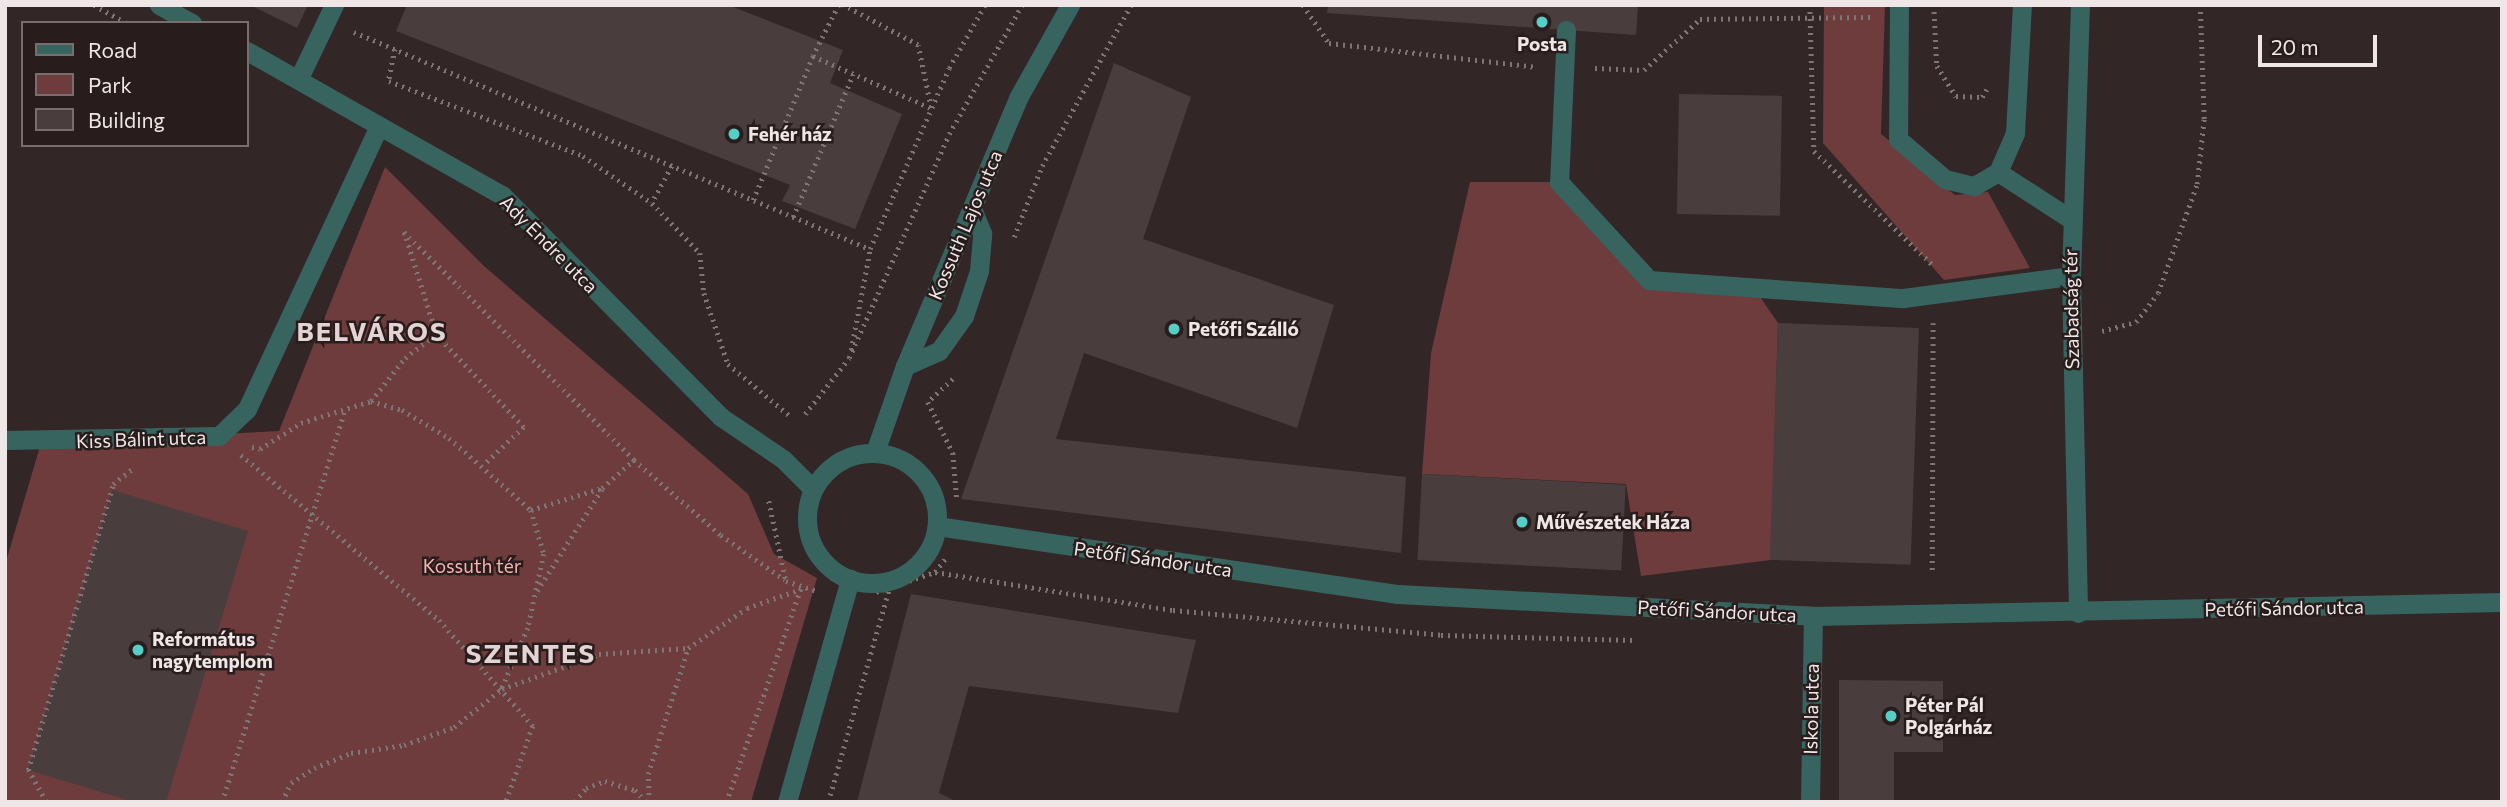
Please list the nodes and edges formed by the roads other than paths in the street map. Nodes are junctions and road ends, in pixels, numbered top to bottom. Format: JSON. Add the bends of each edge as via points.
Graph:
{"nodes":[{"id":1,"x":159,"y":5,"type":"edge"},
{"id":2,"x":1070,"y":5,"type":"edge"},
{"id":3,"x":2022,"y":5,"type":"edge"},
{"id":4,"x":2080,"y":5,"type":"edge"},
{"id":5,"x":1899,"y":11,"type":"edge"},
{"id":6,"x":331,"y":13,"type":"edge"},
{"id":7,"x":188,"y":21,"type":"edge"},
{"id":8,"x":1566,"y":30,"type":"dead end"},
{"id":9,"x":248,"y":52,"type":"edge"},
{"id":10,"x":299,"y":78,"type":"junction"},
{"id":11,"x":379,"y":126,"type":"junction"},
{"id":12,"x":1998,"y":172,"type":"junction"},
{"id":13,"x":972,"y":208,"type":"junction"},
{"id":14,"x":2069,"y":218,"type":"junction"},
{"id":15,"x":2071,"y":276,"type":"junction"},
{"id":16,"x":905,"y":366,"type":"junction"},
{"id":17,"x":5,"y":440,"type":"edge"},
{"id":18,"x":875,"y":452,"type":"junction"},
{"id":19,"x":813,"y":489,"type":"junction"},
{"id":20,"x":946,"y":528,"type":"junction"},
{"id":21,"x":847,"y":588,"type":"junction"},
{"id":22,"x":2502,"y":602,"type":"edge"},
{"id":23,"x":2078,"y":612,"type":"junction"},
{"id":24,"x":1813,"y":616,"type":"junction"},
{"id":25,"x":787,"y":802,"type":"edge"},
{"id":26,"x":1810,"y":802,"type":"edge"}],
"edges":[{"from":1,"to":7,"type":"street"},
{"from":2,"to":13,"type":"street","name":"Kossuth Lajos utca","via":[[1018,99]]},
{"from":3,"to":12,"type":"street","via":[[2015,133]]},
{"from":4,"to":14,"type":"street","name":"Szabadság tér"},
{"from":5,"to":12,"type":"street","via":[[1898,139],[1945,179],[1974,186]]},
{"from":6,"to":10,"type":"street"},
{"from":8,"to":15,"type":"street","via":[[1559,182],[1648,280],[1903,298]]},
{"from":9,"to":10,"type":"street","name":"Ady Endre utca"},
{"from":10,"to":11,"type":"street","name":"Ady Endre utca"},
{"from":11,"to":17,"type":"street","name":"Kiss Bálint utca","via":[[247,409],[219,436]]},
{"from":11,"to":19,"type":"street","name":"Ady Endre utca","via":[[502,195],[722,417],[783,459]]},
{"from":12,"to":14,"type":"street"},
{"from":13,"to":16,"type":"street","name":"Kossuth Lajos utca"},
{"from":13,"to":16,"type":"street","via":[[982,233],[979,271],[964,316],[939,351]]},
{"from":14,"to":15,"type":"street","name":"Szabadság tér"},
{"from":15,"to":23,"type":"street","name":"Szabadság tér"},
{"from":16,"to":18,"type":"street","name":"Kossuth Lajos utca"},
{"from":18,"to":19,"type":"street","via":[[839,462]]},
{"from":18,"to":20,"type":"street","via":[[896,457],[929,484]]},
{"from":19,"to":21,"type":"street","via":[[807,525],[812,543]]},
{"from":20,"to":21,"type":"street","via":[[906,574],[888,582]]},
{"from":20,"to":24,"type":"street","name":"Petőfi Sándor utca","via":[[1398,594]]},
{"from":21,"to":25,"type":"street"},
{"from":22,"to":23,"type":"street","name":"Petőfi Sándor utca"},
{"from":23,"to":24,"type":"street","name":"Petőfi Sándor utca"},
{"from":24,"to":26,"type":"street","name":"Iskola utca"}]}
